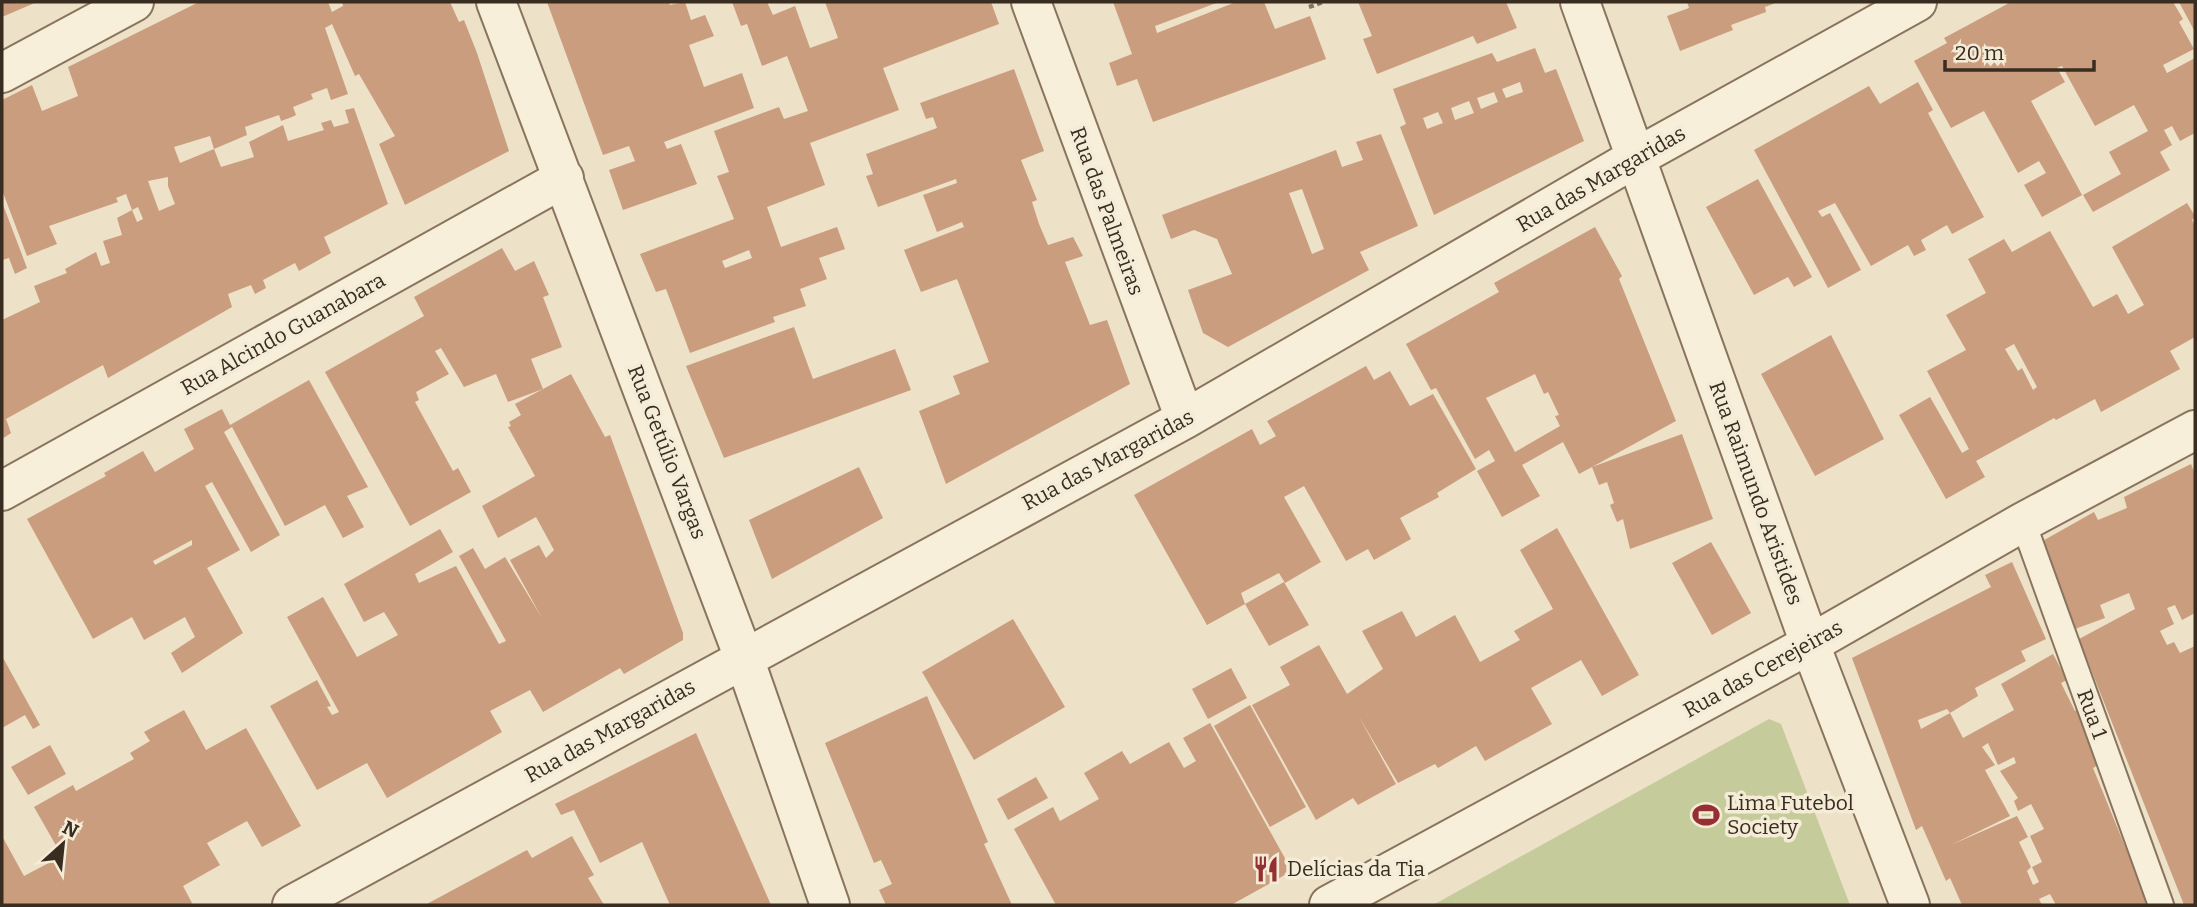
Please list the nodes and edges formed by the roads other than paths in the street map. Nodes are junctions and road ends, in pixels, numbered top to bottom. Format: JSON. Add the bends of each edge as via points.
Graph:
{"nodes":[{"id":1,"x":134,"y":2,"type":"edge"},
{"id":2,"x":496,"y":2,"type":"edge"},
{"id":3,"x":1031,"y":2,"type":"edge"},
{"id":4,"x":1580,"y":2,"type":"edge"},
{"id":5,"x":1917,"y":2,"type":"edge"},
{"id":6,"x":2,"y":73,"type":"edge"},
{"id":7,"x":1636,"y":157,"type":"junction"},
{"id":8,"x":564,"y":178,"type":"junction"},
{"id":9,"x":1185,"y":419,"type":"junction"},
{"id":10,"x":2195,"y":430,"type":"edge"},
{"id":11,"x":2,"y":491,"type":"edge"},
{"id":12,"x":2023,"y":522,"type":"junction"},
{"id":13,"x":1810,"y":644,"type":"junction"},
{"id":14,"x":744,"y":658,"type":"junction"},
{"id":15,"x":292,"y":905,"type":"edge"},
{"id":16,"x":830,"y":905,"type":"edge"},
{"id":17,"x":1329,"y":905,"type":"edge"},
{"id":18,"x":1910,"y":905,"type":"edge"},
{"id":19,"x":2161,"y":905,"type":"edge"}],
"edges":[{"from":1,"to":6,"type":"street"},
{"from":2,"to":8,"type":"street","name":"Rua Getúlio Vargas"},
{"from":3,"to":9,"type":"street","name":"Rua das Palmeiras"},
{"from":4,"to":7,"type":"street","name":"Rua Raimundo Aristides"},
{"from":5,"to":7,"type":"street","name":"Rua das Margaridas"},
{"from":7,"to":9,"type":"street","name":"Rua das Margaridas"},
{"from":7,"to":13,"type":"street","name":"Rua Raimundo Aristides"},
{"from":8,"to":11,"type":"street","name":"Rua Alcindo Guanabara"},
{"from":8,"to":14,"type":"street","name":"Rua Getúlio Vargas"},
{"from":9,"to":14,"type":"street","name":"Rua das Margaridas"},
{"from":10,"to":12,"type":"street","name":"Rua das Cerejeiras"},
{"from":12,"to":13,"type":"street","name":"Rua das Cerejeiras"},
{"from":12,"to":19,"type":"lane","name":"Rua 1"},
{"from":13,"to":17,"type":"street","name":"Rua das Cerejeiras"},
{"from":13,"to":18,"type":"street","name":"Rua Raimundo Aristides"},
{"from":14,"to":15,"type":"street","name":"Rua das Margaridas"},
{"from":14,"to":16,"type":"street","name":"Rua Getúlio Vargas"}]}
